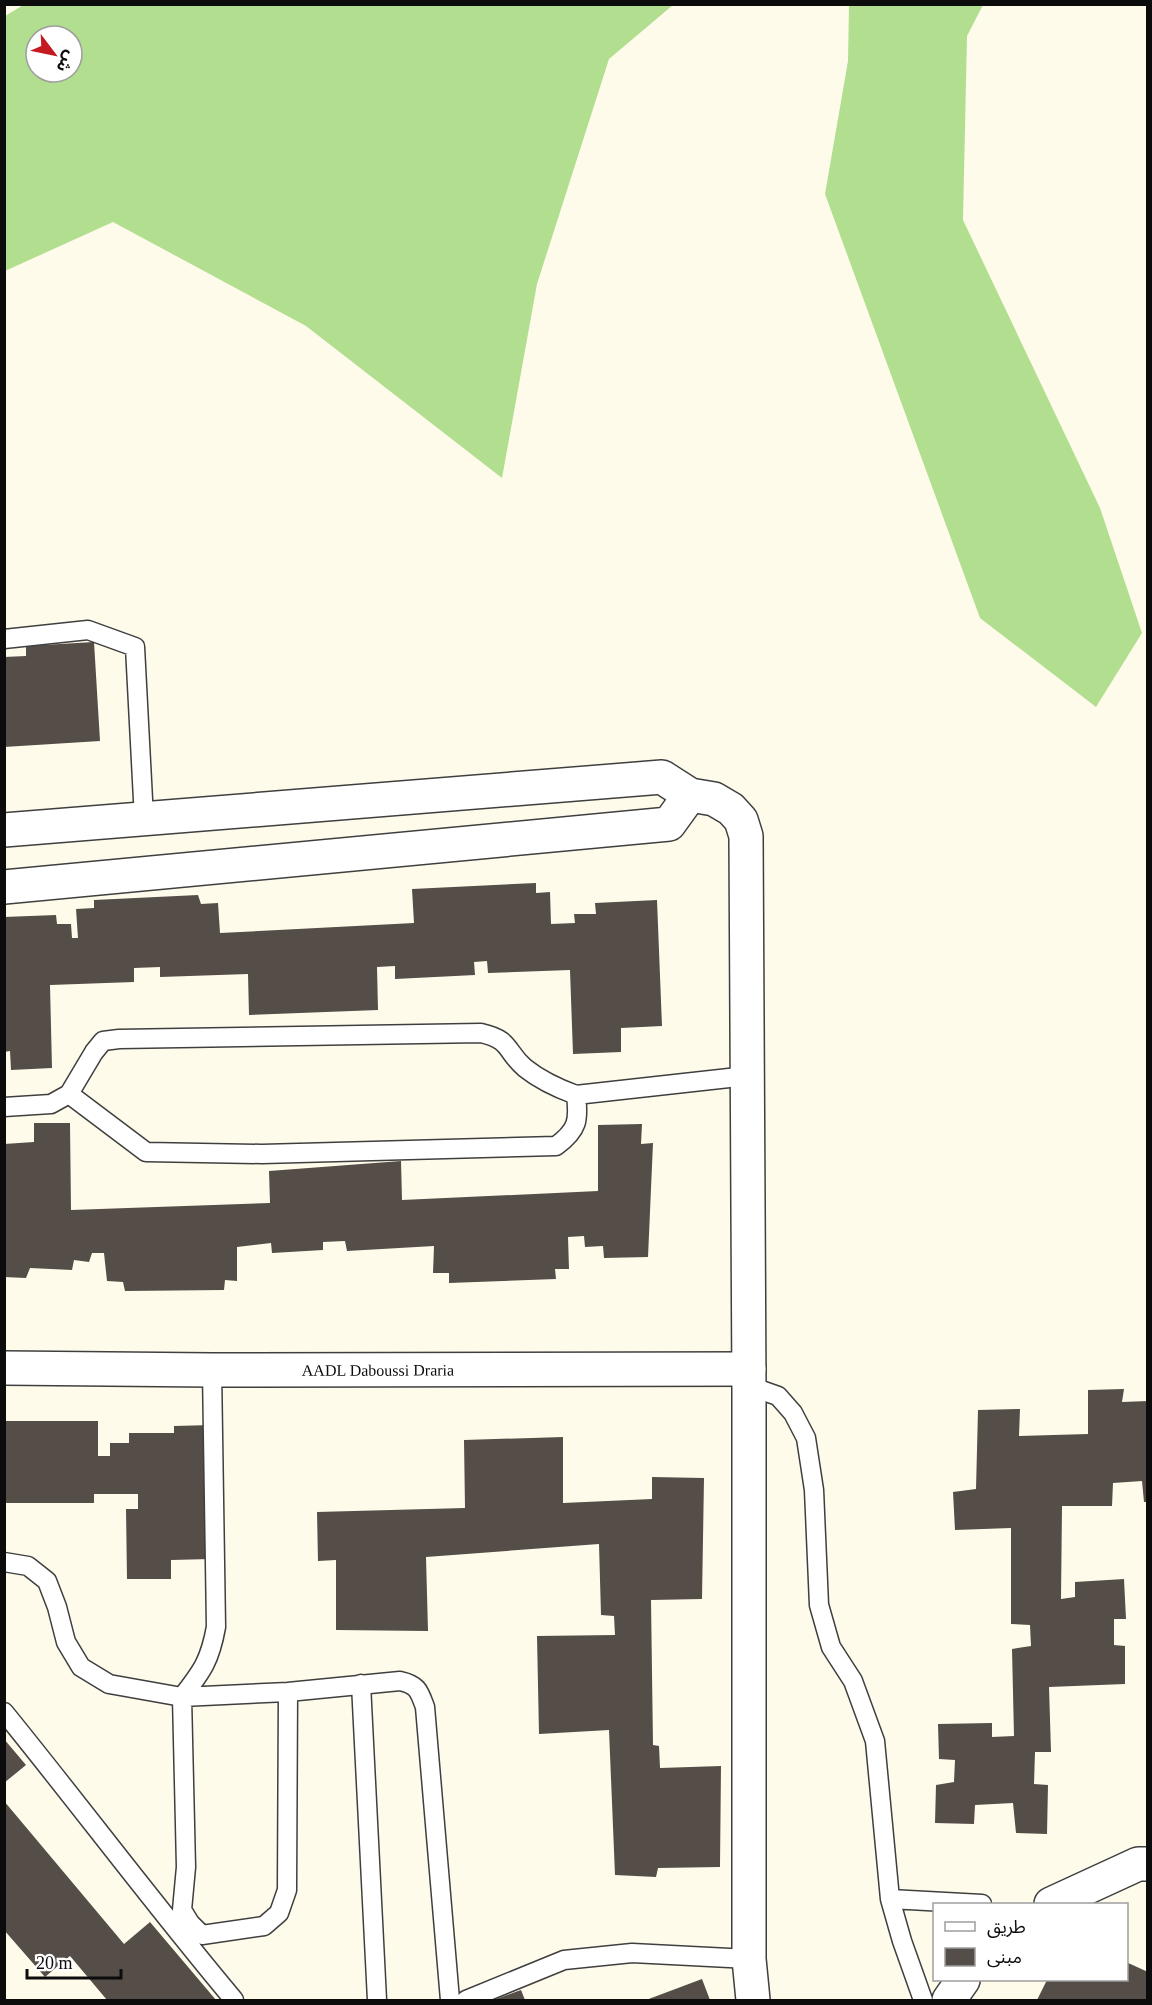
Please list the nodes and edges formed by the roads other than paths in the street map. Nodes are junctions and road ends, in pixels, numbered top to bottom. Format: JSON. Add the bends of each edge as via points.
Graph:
{"nodes":[{"id":1,"x":4,"y":639,"type":"edge"},
{"id":2,"x":690,"y":795,"type":"junction"},
{"id":3,"x":144,"y":819,"type":"junction"},
{"id":4,"x":4,"y":830,"type":"edge"},
{"id":5,"x":4,"y":887,"type":"edge"},
{"id":6,"x":747,"y":1076,"type":"junction"},
{"id":7,"x":69,"y":1094,"type":"junction"},
{"id":8,"x":576,"y":1095,"type":"junction"},
{"id":9,"x":4,"y":1107,"type":"edge"},
{"id":10,"x":4,"y":1368,"type":"edge"},
{"id":11,"x":212,"y":1370,"type":"junction"},
{"id":12,"x":749,"y":1380,"type":"junction"},
{"id":13,"x":4,"y":1562,"type":"edge"},
{"id":14,"x":361,"y":1684,"type":"junction"},
{"id":15,"x":288,"y":1692,"type":"junction"},
{"id":16,"x":182,"y":1697,"type":"junction"},
{"id":17,"x":4,"y":1712,"type":"edge"},
{"id":18,"x":1148,"y":1864,"type":"edge"},
{"id":19,"x":890,"y":1899,"type":"junction"},
{"id":20,"x":951,"y":1903,"type":"edge"},
{"id":21,"x":1055,"y":1903,"type":"edge"},
{"id":22,"x":182,"y":1910,"type":"junction"},
{"id":23,"x":166,"y":1919,"type":"junction"},
{"id":24,"x":749,"y":1959,"type":"junction"},
{"id":25,"x":962,"y":1981,"type":"edge"},
{"id":26,"x":234,"y":2001,"type":"edge"},
{"id":27,"x":377,"y":2001,"type":"edge"},
{"id":28,"x":450,"y":2001,"type":"edge"},
{"id":29,"x":466,"y":2001,"type":"edge"},
{"id":30,"x":753,"y":2001,"type":"edge"},
{"id":31,"x":924,"y":2001,"type":"edge"},
{"id":32,"x":949,"y":2001,"type":"edge"}],
"edges":[{"from":1,"to":3,"type":"lane","via":[[88,630],[135,647]]},
{"from":2,"to":3,"type":"street","via":[[662,777]]},
{"from":2,"to":5,"type":"street","via":[[669,824]]},
{"from":2,"to":6,"type":"street","via":[[714,799],[730,809],[741,820],[746,837]]},
{"from":3,"to":4,"type":"street"},
{"from":6,"to":8,"type":"lane"},
{"from":6,"to":12,"type":"street"},
{"from":7,"to":8,"type":"lane","via":[[103,1041],[481,1033],[506,1044],[524,1067],[553,1087]]},
{"from":7,"to":8,"type":"lane","via":[[146,1152],[262,1154],[556,1146],[567,1138],[579,1118]]},
{"from":7,"to":9,"type":"lane","via":[[51,1104]]},
{"from":10,"to":11,"type":"street","name":"AADL Daboussi Draria"},
{"from":11,"to":12,"type":"street","name":"AADL Daboussi Draria"},
{"from":11,"to":16,"type":"lane","via":[[216,1627],[212,1651]]},
{"from":12,"to":19,"type":"lane","via":[[778,1396],[793,1413],[806,1438],[814,1490],[819,1605],[831,1647],[853,1681],[875,1740]]},
{"from":12,"to":24,"type":"street"},
{"from":13,"to":16,"type":"lane","via":[[28,1566],[47,1581],[66,1642],[81,1667],[109,1684]]},
{"from":14,"to":15,"type":"lane"},
{"from":14,"to":27,"type":"lane"},
{"from":14,"to":28,"type":"lane","via":[[411,1683],[418,1689],[425,1707]]},
{"from":15,"to":16,"type":"lane"},
{"from":15,"to":22,"type":"lane","via":[[287,1890],[279,1913],[264,1926],[202,1935]]},
{"from":16,"to":22,"type":"lane","via":[[186,1867]]},
{"from":17,"to":23,"type":"lane"},
{"from":18,"to":21,"type":"street","via":[[1138,1864]]},
{"from":19,"to":20,"type":"lane"},
{"from":19,"to":31,"type":"lane"},
{"from":22,"to":23,"type":"lane"},
{"from":23,"to":26,"type":"lane"},
{"from":24,"to":29,"type":"lane","via":[[632,1953],[564,1960]]},
{"from":24,"to":30,"type":"street"},
{"from":25,"to":32,"type":"street"}]}
